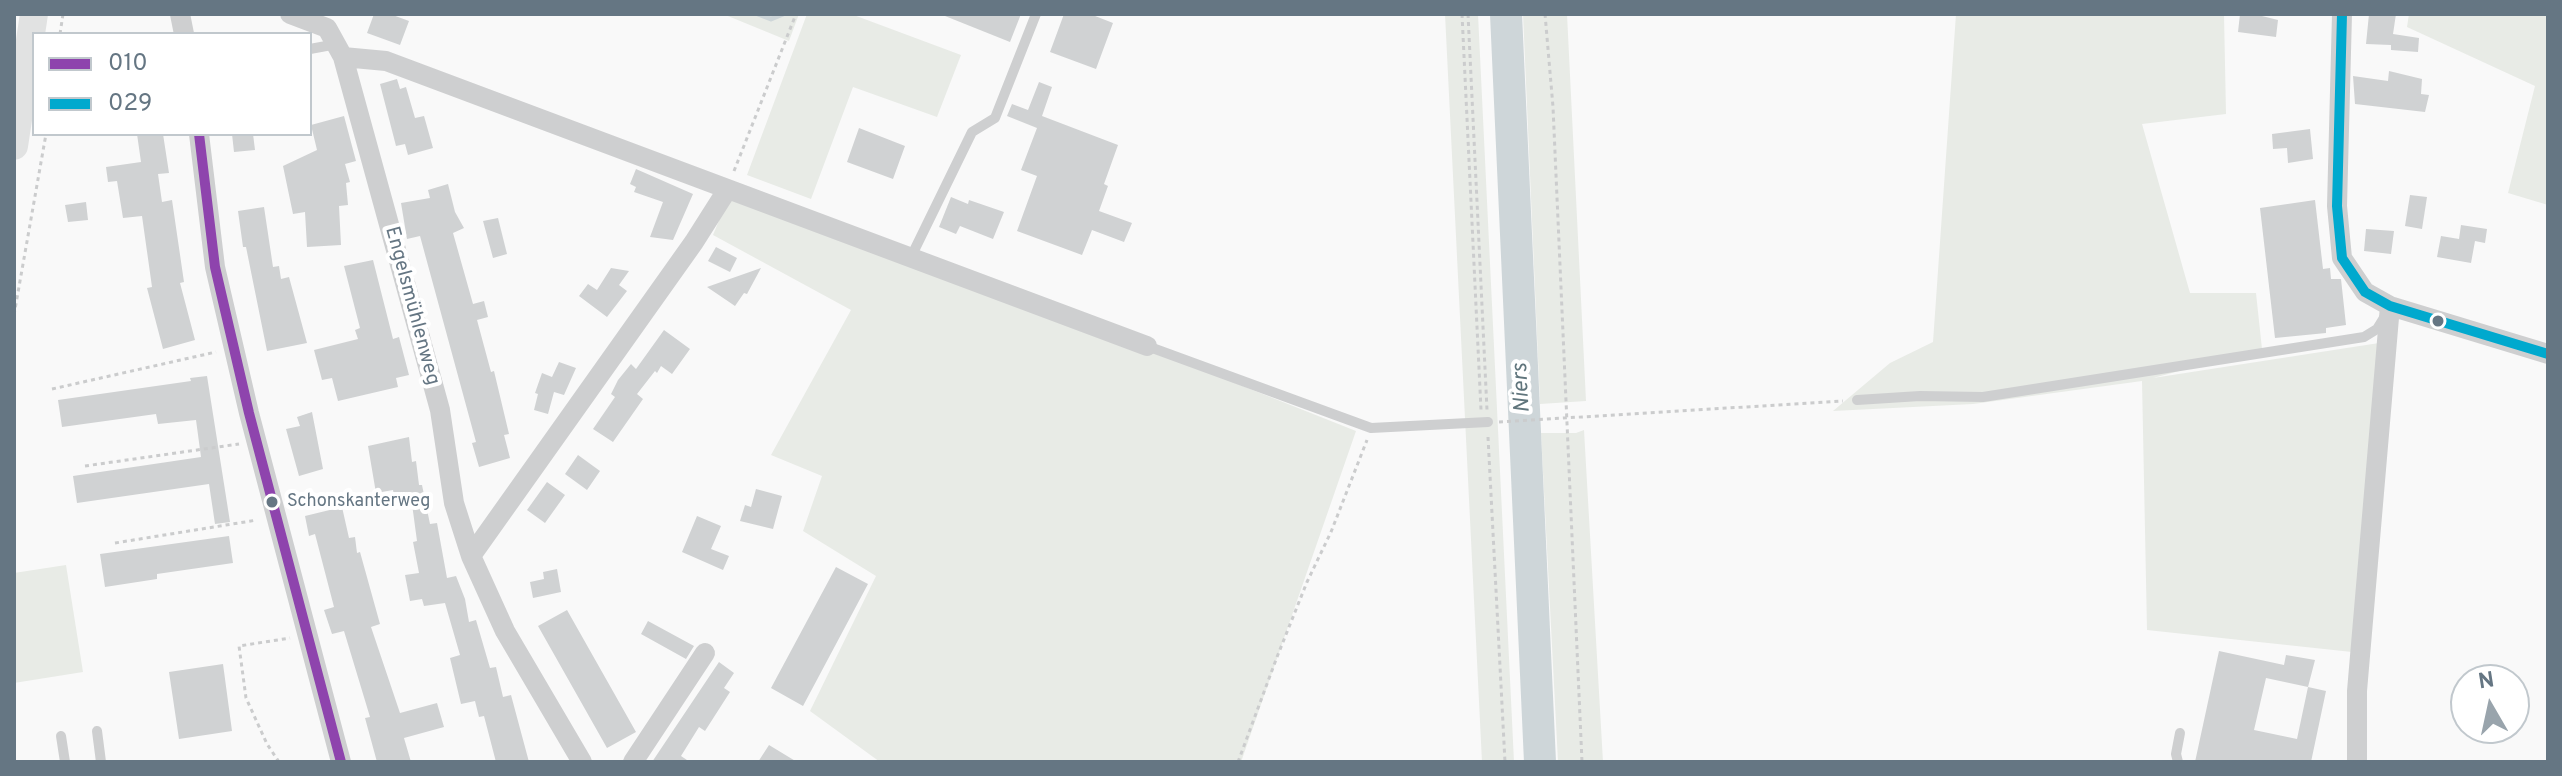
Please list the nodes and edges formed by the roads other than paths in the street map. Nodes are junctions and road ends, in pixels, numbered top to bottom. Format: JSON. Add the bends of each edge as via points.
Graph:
{"nodes":[{"id":1,"x":34,"y":14,"type":"edge"},
{"id":2,"x":290,"y":14,"type":"edge"},
{"id":3,"x":1036,"y":14,"type":"edge"},
{"id":4,"x":2342,"y":14,"type":"edge"},
{"id":5,"x":334,"y":36,"type":"edge"},
{"id":6,"x":312,"y":48,"type":"edge"},
{"id":7,"x":199,"y":136,"type":"edge"},
{"id":8,"x":14,"y":146,"type":"edge"},
{"id":9,"x":727,"y":190,"type":"junction"},
{"id":10,"x":910,"y":259,"type":"junction"},
{"id":11,"x":2390,"y":306,"type":"junction"},
{"id":12,"x":1147,"y":346,"type":"joint"},
{"id":13,"x":2548,"y":354,"type":"edge"},
{"id":14,"x":1857,"y":400,"type":"road end"},
{"id":15,"x":1487,"y":422,"type":"road end"},
{"id":16,"x":471,"y":556,"type":"junction"},
{"id":17,"x":705,"y":653,"type":"dead end"},
{"id":18,"x":97,"y":731,"type":"dead end"},
{"id":19,"x":2180,"y":733,"type":"dead end"},
{"id":20,"x":61,"y":736,"type":"dead end"},
{"id":21,"x":65,"y":762,"type":"edge"},
{"id":22,"x":101,"y":762,"type":"edge"},
{"id":23,"x":341,"y":762,"type":"edge"},
{"id":24,"x":582,"y":762,"type":"edge"},
{"id":25,"x":633,"y":762,"type":"edge"},
{"id":26,"x":2178,"y":762,"type":"edge"},
{"id":27,"x":2357,"y":762,"type":"edge"}],
"edges":[{"from":1,"to":8,"type":"main road"},
{"from":2,"to":5,"type":"street"},
{"from":3,"to":10,"type":"lane","via":[[995,118],[972,132]]},
{"from":4,"to":11,"type":"street","via":[[2337,206],[2342,258],[2365,292]]},
{"from":5,"to":6,"type":"lane"},
{"from":5,"to":9,"type":"street","via":[[386,61]]},
{"from":5,"to":16,"type":"street","name":"Engelsmühlenweg","via":[[440,410],[454,503]]},
{"from":7,"to":23,"type":"street","via":[[215,267]]},
{"from":9,"to":10,"type":"street"},
{"from":9,"to":16,"type":"street"},
{"from":10,"to":12,"type":"street"},
{"from":11,"to":13,"type":"street"},
{"from":11,"to":14,"type":"lane","via":[[2377,329],[2364,337],[1983,397]]},
{"from":11,"to":27,"type":"street","via":[[2357,691]]},
{"from":12,"to":15,"type":"lane","via":[[1371,428]]},
{"from":16,"to":24,"type":"street","name":"Engelsmühlenweg","via":[[505,631]]},
{"from":17,"to":25,"type":"street"},
{"from":18,"to":22,"type":"lane"},
{"from":19,"to":26,"type":"lane"},
{"from":20,"to":21,"type":"lane"}]}
